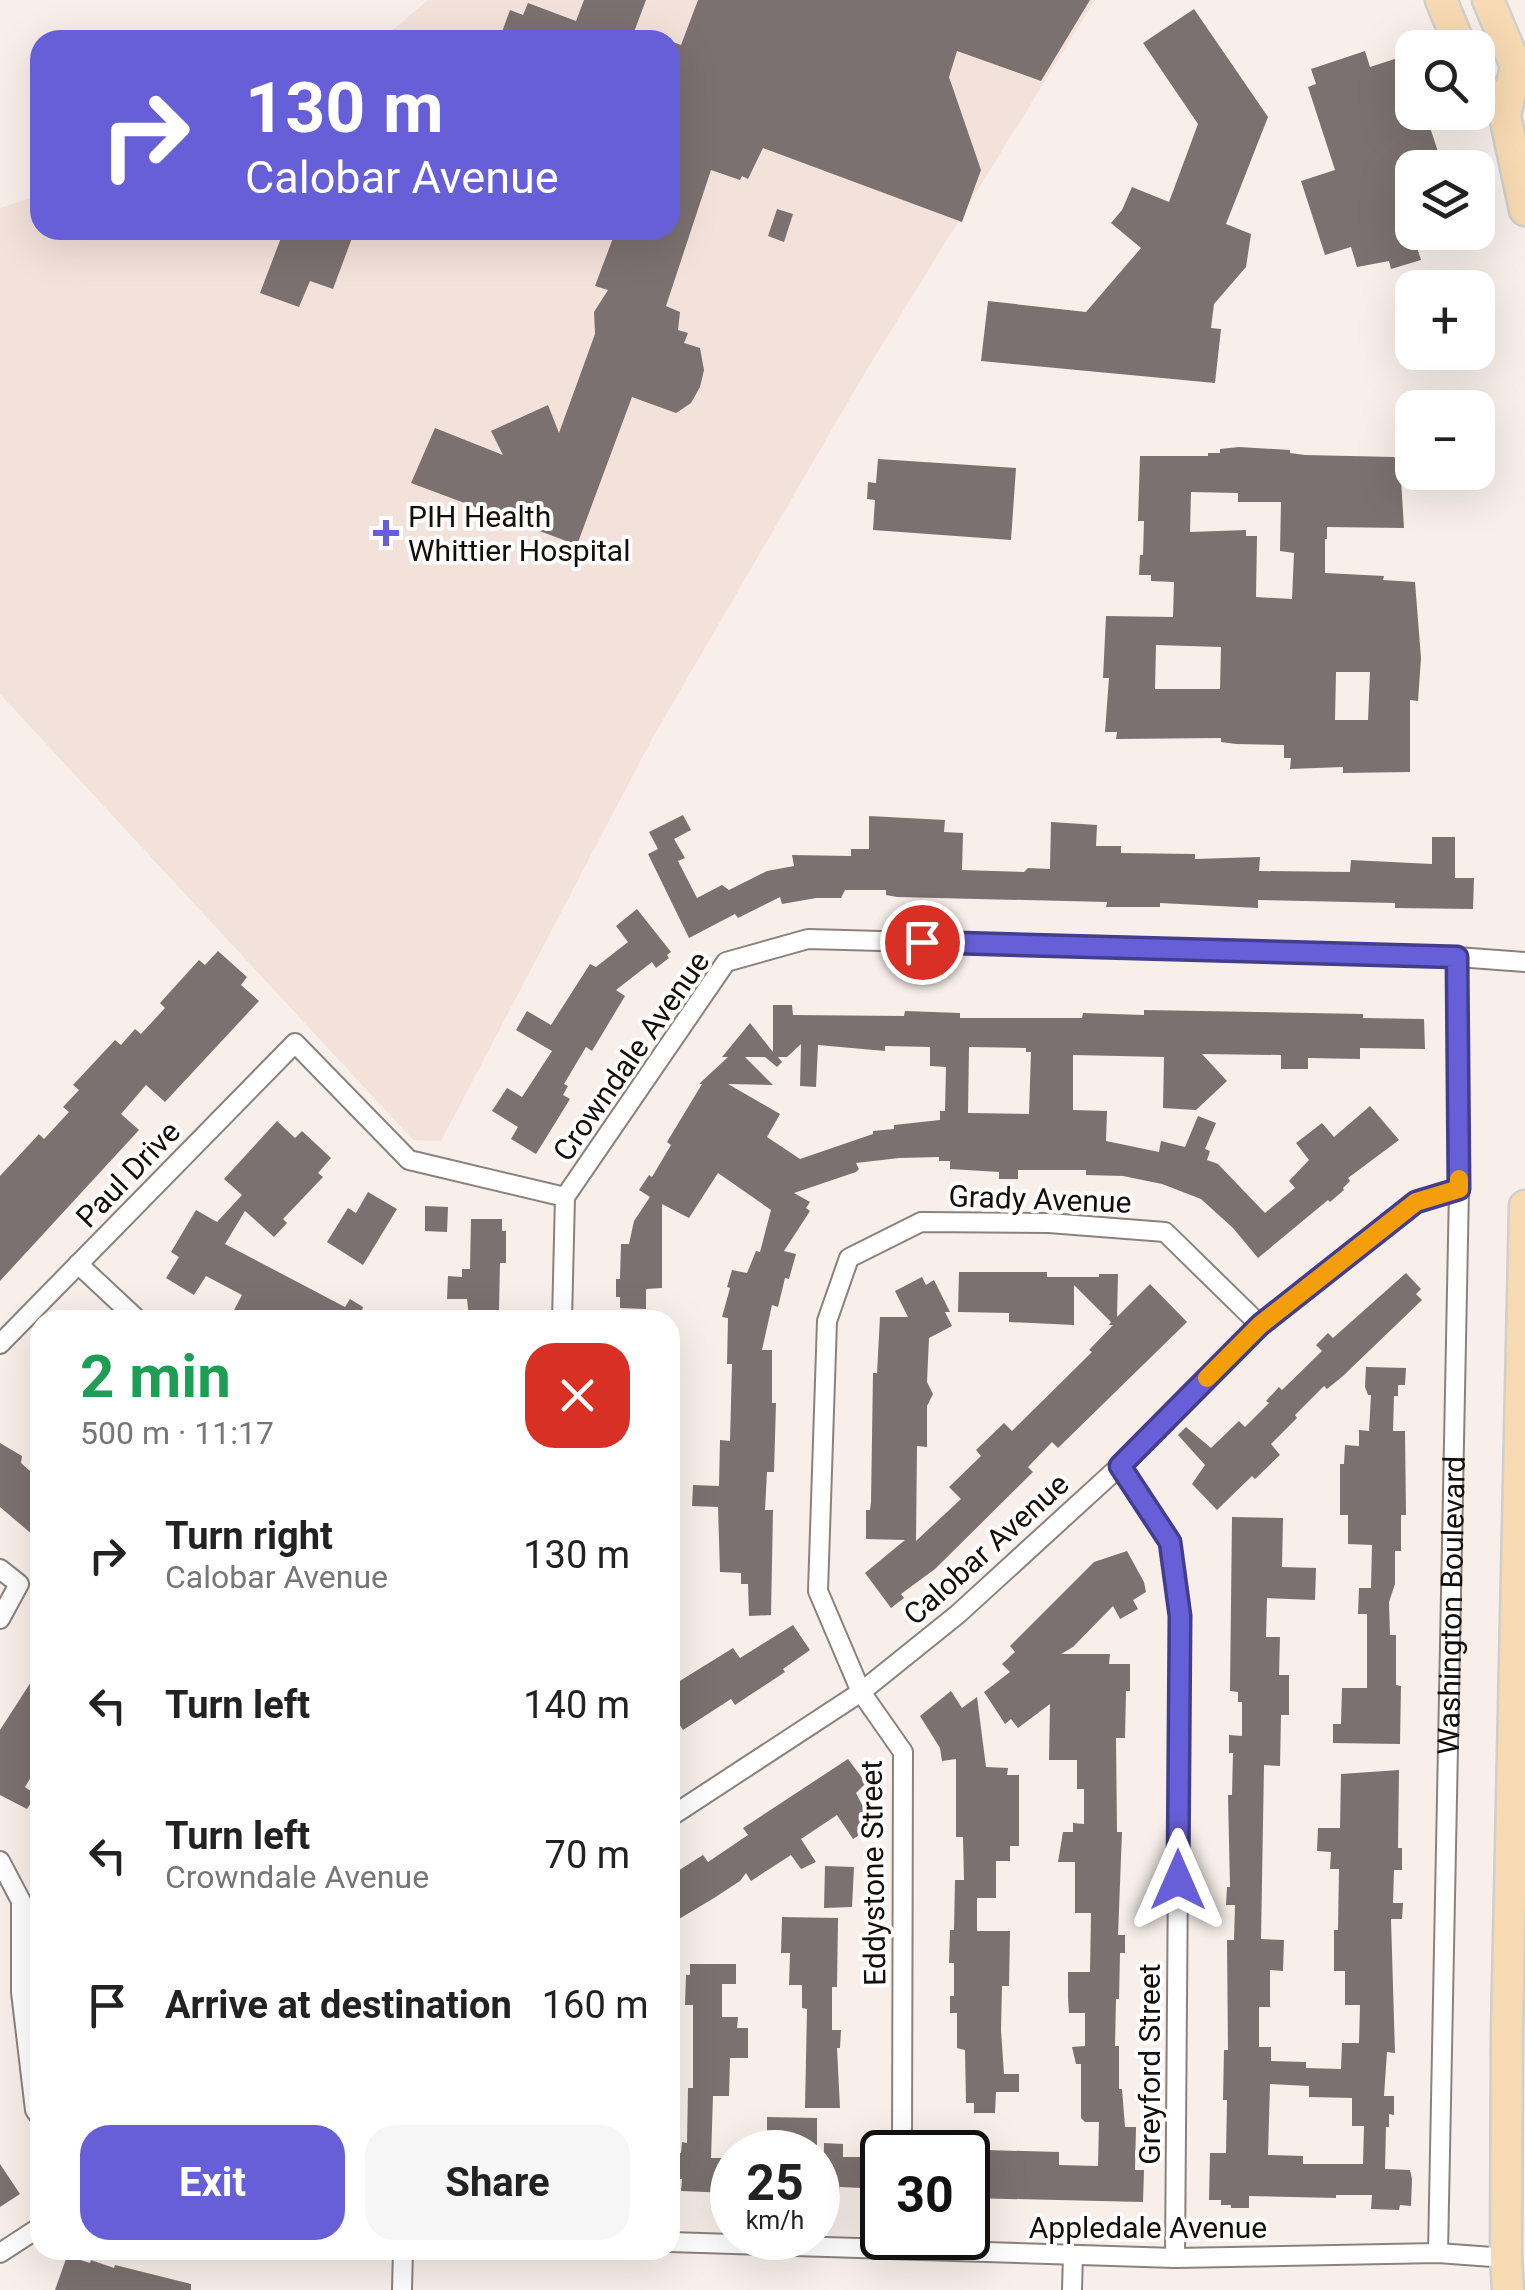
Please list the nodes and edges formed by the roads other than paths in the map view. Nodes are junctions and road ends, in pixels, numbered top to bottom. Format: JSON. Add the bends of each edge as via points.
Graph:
{"nodes":[{"id":1,"x":1440,"y":0,"type":"edge"},
{"id":2,"x":1488,"y":0,"type":"edge"},
{"id":3,"x":1453,"y":30,"type":"edge"},
{"id":4,"x":1495,"y":104,"type":"edge"},
{"id":5,"x":1504,"y":116,"type":"junction"},
{"id":6,"x":1525,"y":210,"type":"edge"},
{"id":7,"x":1457,"y":957,"type":"junction"},
{"id":8,"x":1525,"y":962,"type":"edge"},
{"id":9,"x":1459,"y":1189,"type":"junction"},
{"id":10,"x":565,"y":1197,"type":"junction"},
{"id":11,"x":1525,"y":1206,"type":"edge"},
{"id":12,"x":849,"y":1258,"type":"joint"},
{"id":13,"x":78,"y":1264,"type":"junction"},
{"id":14,"x":33,"y":1310,"type":"edge"},
{"id":15,"x":127,"y":1310,"type":"edge"},
{"id":16,"x":562,"y":1310,"type":"edge"},
{"id":17,"x":30,"y":1313,"type":"edge"},
{"id":18,"x":1260,"y":1325,"type":"junction"},
{"id":19,"x":0,"y":1344,"type":"edge"},
{"id":20,"x":1120,"y":1466,"type":"junction"},
{"id":21,"x":0,"y":1569,"type":"edge"},
{"id":22,"x":0,"y":1619,"type":"edge"},
{"id":23,"x":861,"y":1692,"type":"junction"},
{"id":24,"x":680,"y":1810,"type":"edge"},
{"id":25,"x":0,"y":1861,"type":"edge"},
{"id":26,"x":30,"y":2063,"type":"edge"},
{"id":27,"x":902,"y":2130,"type":"edge"},
{"id":28,"x":30,"y":2234,"type":"edge"},
{"id":29,"x":680,"y":2242,"type":"edge"},
{"id":30,"x":860,"y":2244,"type":"edge"},
{"id":31,"x":990,"y":2250,"type":"edge"},
{"id":32,"x":1438,"y":2252,"type":"junction"},
{"id":33,"x":0,"y":2253,"type":"edge"},
{"id":34,"x":1073,"y":2255,"type":"junction"},
{"id":35,"x":1175,"y":2258,"type":"junction"},
{"id":36,"x":1506,"y":2258,"type":"junction"},
{"id":37,"x":403,"y":2260,"type":"edge"},
{"id":38,"x":402,"y":2290,"type":"edge"},
{"id":39,"x":1072,"y":2290,"type":"edge"},
{"id":40,"x":1496,"y":2290,"type":"edge"},
{"id":41,"x":1508,"y":2290,"type":"edge"}],
"edges":[{"from":1,"to":3,"type":"main road"},
{"from":2,"to":5,"type":"main road","via":[[1516,66]]},
{"from":4,"to":5,"type":"main road"},
{"from":5,"to":6,"type":"main road"},
{"from":7,"to":8,"type":"street","name":"Crowndale Avenue"},
{"from":7,"to":9,"type":"street","name":"Washington Boulevard"},
{"from":7,"to":10,"type":"street","name":"Crowndale Avenue","via":[[808,939],[726,962]]},
{"from":9,"to":18,"type":"street","name":"Calobar Avenue","via":[[1416,1202]]},
{"from":9,"to":32,"type":"street","name":"Washington Boulevard"},
{"from":10,"to":13,"type":"street","name":"Paul Drive","via":[[408,1160],[295,1043]]},
{"from":10,"to":16,"type":"street"},
{"from":11,"to":36,"type":"main road"},
{"from":12,"to":18,"type":"street","name":"Grady Avenue","via":[[921,1222],[1164,1232]]},
{"from":12,"to":23,"type":"street","name":"Eddystone Street","via":[[827,1321],[818,1591]]},
{"from":13,"to":14,"type":"street","name":"Paul Drive"},
{"from":13,"to":15,"type":"street"},
{"from":17,"to":19,"type":"street","name":"Paul Drive"},
{"from":18,"to":20,"type":"street","name":"Calobar Avenue"},
{"from":20,"to":23,"type":"street","name":"Calobar Avenue","via":[[958,1614]]},
{"from":20,"to":35,"type":"street","name":"Greyford Street","via":[[1170,1542],[1180,1616]]},
{"from":21,"to":22,"type":"street","via":[[20,1584]]},
{"from":23,"to":24,"type":"street","name":"Calobar Avenue"},
{"from":23,"to":27,"type":"street","name":"Eddystone Street","via":[[903,1752]]},
{"from":25,"to":26,"type":"street","via":[[21,1900],[21,1992]]},
{"from":28,"to":33,"type":"street"},
{"from":29,"to":30,"type":"street","name":"Appledale Avenue"},
{"from":31,"to":34,"type":"street","name":"Appledale Avenue"},
{"from":32,"to":35,"type":"street","name":"Appledale Avenue"},
{"from":32,"to":36,"type":"street","name":"Appledale Avenue"},
{"from":34,"to":35,"type":"street","name":"Appledale Avenue"},
{"from":34,"to":39,"type":"street"},
{"from":36,"to":40,"type":"main road"},
{"from":36,"to":41,"type":"main road"},
{"from":37,"to":38,"type":"street"}]}
